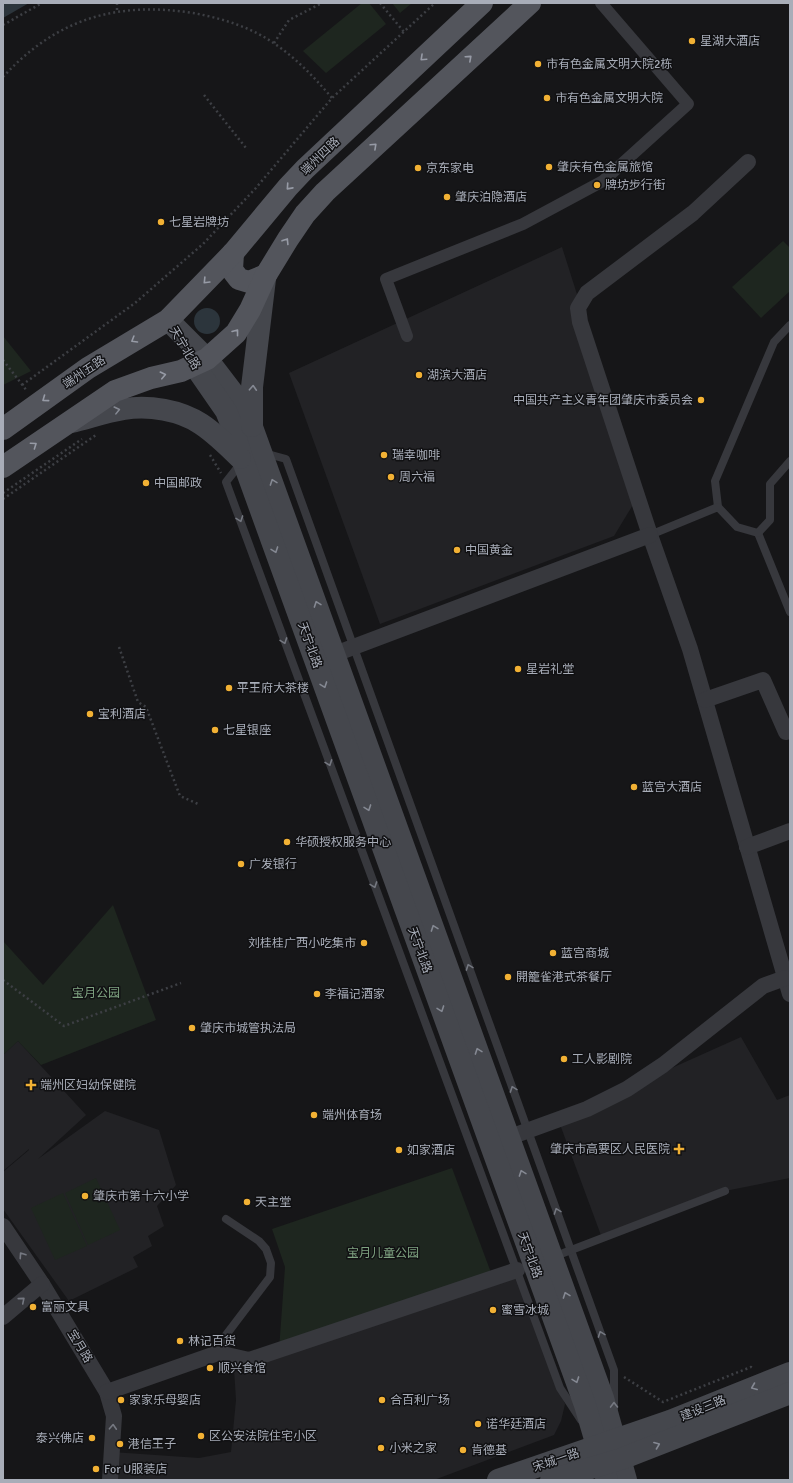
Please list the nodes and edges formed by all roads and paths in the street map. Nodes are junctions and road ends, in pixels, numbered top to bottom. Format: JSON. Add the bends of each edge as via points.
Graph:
{"nodes":[{"id":1,"x":42,"y":3,"type":"edge"},
{"id":2,"x":117,"y":3,"type":"edge"},
{"id":3,"x":322,"y":3,"type":"edge"},
{"id":4,"x":380,"y":3,"type":"edge"},
{"id":5,"x":435,"y":3,"type":"edge"},
{"id":6,"x":482,"y":3,"type":"edge"},
{"id":7,"x":530,"y":3,"type":"edge"},
{"id":8,"x":601,"y":3,"type":"edge"},
{"id":9,"x":117,"y":11,"type":"junction"},
{"id":10,"x":3,"y":25,"type":"edge"},
{"id":11,"x":404,"y":32,"type":"junction"},
{"id":12,"x":274,"y":43,"type":"junction"},
{"id":13,"x":3,"y":77,"type":"edge"},
{"id":14,"x":204,"y":95,"type":"dead end"},
{"id":15,"x":332,"y":98,"type":"junction"},
{"id":16,"x":246,"y":148,"type":"dead end"},
{"id":17,"x":748,"y":162,"type":"dead end"},
{"id":18,"x":233,"y":253,"type":"junction"},
{"id":19,"x":266,"y":275,"type":"junction"},
{"id":20,"x":168,"y":320,"type":"junction"},
{"id":21,"x":790,"y":325,"type":"edge"},
{"id":22,"x":408,"y":336,"type":"dead end"},
{"id":23,"x":3,"y":360,"type":"edge"},
{"id":24,"x":201,"y":362,"type":"junction"},
{"id":25,"x":22,"y":385,"type":"junction"},
{"id":26,"x":38,"y":404,"type":"junction"},
{"id":27,"x":66,"y":424,"type":"junction"},
{"id":28,"x":252,"y":427,"type":"junction"},
{"id":29,"x":3,"y":430,"type":"edge"},
{"id":30,"x":99,"y":433,"type":"dead end"},
{"id":31,"x":86,"y":436,"type":"dead end"},
{"id":32,"x":208,"y":452,"type":"dead end"},
{"id":33,"x":252,"y":457,"type":"junction"},
{"id":34,"x":790,"y":461,"type":"edge"},
{"id":35,"x":3,"y":467,"type":"edge"},
{"id":36,"x":226,"y":482,"type":"junction"},
{"id":37,"x":3,"y":493,"type":"edge"},
{"id":38,"x":3,"y":499,"type":"edge"},
{"id":39,"x":718,"y":507,"type":"junction"},
{"id":40,"x":758,"y":533,"type":"junction"},
{"id":41,"x":650,"y":534,"type":"junction"},
{"id":42,"x":790,"y":612,"type":"edge"},
{"id":43,"x":119,"y":647,"type":"dead end"},
{"id":44,"x":344,"y":651,"type":"junction"},
{"id":45,"x":705,"y":700,"type":"junction"},
{"id":46,"x":790,"y":731,"type":"edge"},
{"id":47,"x":198,"y":804,"type":"dead end"},
{"id":48,"x":790,"y":831,"type":"edge"},
{"id":49,"x":747,"y":847,"type":"junction"},
{"id":50,"x":413,"y":901,"type":"junction"},
{"id":51,"x":785,"y":978,"type":"junction"},
{"id":52,"x":3,"y":980,"type":"edge"},
{"id":53,"x":181,"y":983,"type":"dead end"},
{"id":54,"x":790,"y":994,"type":"edge"},
{"id":55,"x":509,"y":1137,"type":"junction"},
{"id":56,"x":725,"y":1191,"type":"dead end"},
{"id":57,"x":226,"y":1219,"type":"dead end"},
{"id":58,"x":3,"y":1226,"type":"edge"},
{"id":59,"x":561,"y":1254,"type":"junction"},
{"id":60,"x":517,"y":1270,"type":"junction"},
{"id":61,"x":42,"y":1284,"type":"junction"},
{"id":62,"x":3,"y":1317,"type":"edge"},
{"id":63,"x":218,"y":1353,"type":"junction"},
{"id":64,"x":614,"y":1370,"type":"junction"},
{"id":65,"x":780,"y":1377,"type":"edge"},
{"id":66,"x":107,"y":1392,"type":"junction"},
{"id":67,"x":790,"y":1393,"type":"edge"},
{"id":68,"x":609,"y":1458,"type":"edge"},
{"id":69,"x":110,"y":1480,"type":"edge"},
{"id":70,"x":498,"y":1480,"type":"edge"},
{"id":71,"x":551,"y":1480,"type":"edge"},
{"id":72,"x":626,"y":1480,"type":"edge"}],
"edges":[{"from":1,"to":10,"type":"path"},
{"from":2,"to":9,"type":"path"},
{"from":3,"to":12,"type":"path","via":[[289,20]]},
{"from":4,"to":11,"type":"path"},
{"from":5,"to":11,"type":"path"},
{"from":6,"to":18,"type":"main road","name":"端州四路","one_way":true,"via":[[305,169]]},
{"from":19,"to":7,"type":"main road","one_way":true,"via":[[292,232],[325,192]]},
{"from":8,"to":22,"type":"street","via":[[688,104],[603,181],[523,224],[386,279]]},
{"from":9,"to":12,"type":"path","via":[[157,9],[209,16],[231,22]]},
{"from":9,"to":13,"type":"path","via":[[58,32],[41,42]]},
{"from":11,"to":15,"type":"path"},
{"from":12,"to":15,"type":"path","via":[[313,76]]},
{"from":14,"to":16,"type":"path"},
{"from":15,"to":25,"type":"path","via":[[255,189],[203,244],[135,303]]},
{"from":17,"to":41,"type":"street","via":[[693,213],[587,293],[578,308],[580,322]]},
{"from":18,"to":19,"type":"main road","via":[[232,270],[239,279],[249,282]]},
{"from":18,"to":20,"type":"main road","name":"端州四路","one_way":true},
{"from":24,"to":19,"type":"main road","one_way":true,"via":[[236,333]]},
{"from":28,"to":19,"type":"main road","one_way":true,"via":[[253,380]]},
{"from":20,"to":24,"type":"main road","name":"天宁北路"},
{"from":20,"to":26,"type":"main road","name":"端州五路","one_way":true,"via":[[88,368]]},
{"from":21,"to":39,"type":"lane","via":[[774,342],[715,481]]},
{"from":23,"to":25,"type":"path"},
{"from":27,"to":24,"type":"main road","one_way":true,"via":[[115,391],[151,378],[181,371]]},
{"from":24,"to":28,"type":"main road","name":"天宁北路","via":[[233,393]]},
{"from":24,"to":33,"type":"main road","name":"天宁北路"},
{"from":25,"to":26,"type":"path"},
{"from":26,"to":29,"type":"main road","name":"端州五路"},
{"from":27,"to":33,"type":"main road","one_way":true,"via":[[124,409],[160,409],[181,414],[200,423]]},
{"from":35,"to":27,"type":"main road","one_way":true},
{"from":28,"to":33,"type":"main road","name":"天宁北路"},
{"from":30,"to":38,"type":"path"},
{"from":31,"to":37,"type":"path"},
{"from":32,"to":36,"type":"path"},
{"from":33,"to":36,"type":"lane"},
{"from":44,"to":33,"type":"main road","name":"天宁北路","one_way":true},
{"from":33,"to":50,"type":"main road","name":"天宁北路","one_way":true},
{"from":34,"to":40,"type":"lane","via":[[770,484],[770,520]]},
{"from":36,"to":50,"type":"lane","one_way":true},
{"from":39,"to":40,"type":"lane","via":[[737,528]]},
{"from":39,"to":41,"type":"lane"},
{"from":40,"to":42,"type":"lane"},
{"from":41,"to":44,"type":"street"},
{"from":41,"to":45,"type":"street"},
{"from":43,"to":47,"type":"path","via":[[138,702],[146,707],[180,796]]},
{"from":44,"to":50,"type":"main road","name":"天宁北路"},
{"from":45,"to":46,"type":"street","via":[[764,680],[786,732]]},
{"from":45,"to":49,"type":"street"},
{"from":48,"to":49,"type":"street"},
{"from":49,"to":51,"type":"street"},
{"from":50,"to":55,"type":"main road","name":"天宁北路"},
{"from":55,"to":50,"type":"lane","one_way":true},
{"from":50,"to":60,"type":"lane"},
{"from":51,"to":54,"type":"street"},
{"from":51,"to":55,"type":"street","via":[[763,986],[663,1065],[627,1089],[587,1110]]},
{"from":52,"to":53,"type":"path","via":[[64,1026]]},
{"from":59,"to":55,"type":"main road","name":"天宁北路","one_way":true},
{"from":55,"to":68,"type":"main road","name":"天宁北路","one_way":true,"via":[[585,1405]]},
{"from":56,"to":59,"type":"lane"},
{"from":57,"to":63,"type":"lane","via":[[266,1249],[271,1270],[270,1277],[226,1335]]},
{"from":61,"to":58,"type":"street","name":"宝月路","one_way":true},
{"from":64,"to":59,"type":"lane","one_way":true},
{"from":68,"to":59,"type":"main road","name":"天宁北路","one_way":true,"via":[[603,1398]]},
{"from":60,"to":63,"type":"street","via":[[249,1360]]},
{"from":60,"to":68,"type":"lane","via":[[560,1388]]},
{"from":62,"to":61,"type":"street","one_way":true},
{"from":61,"to":66,"type":"street","name":"宝月路"},
{"from":63,"to":66,"type":"street"},
{"from":64,"to":65,"type":"path","via":[[663,1402],[751,1367]]},
{"from":68,"to":64,"type":"lane","one_way":true},
{"from":65,"to":68,"type":"main road","name":"建设三路","one_way":true,"via":[[670,1421]]},
{"from":69,"to":66,"type":"street","name":"宝月路","one_way":true,"via":[[114,1416]]},
{"from":68,"to":67,"type":"main road","name":"建设三路","one_way":true},
{"from":68,"to":70,"type":"main road","name":"宋城一路"},
{"from":68,"to":71,"type":"main road","name":"宋城一路"},
{"from":68,"to":72,"type":"main road"}]}
